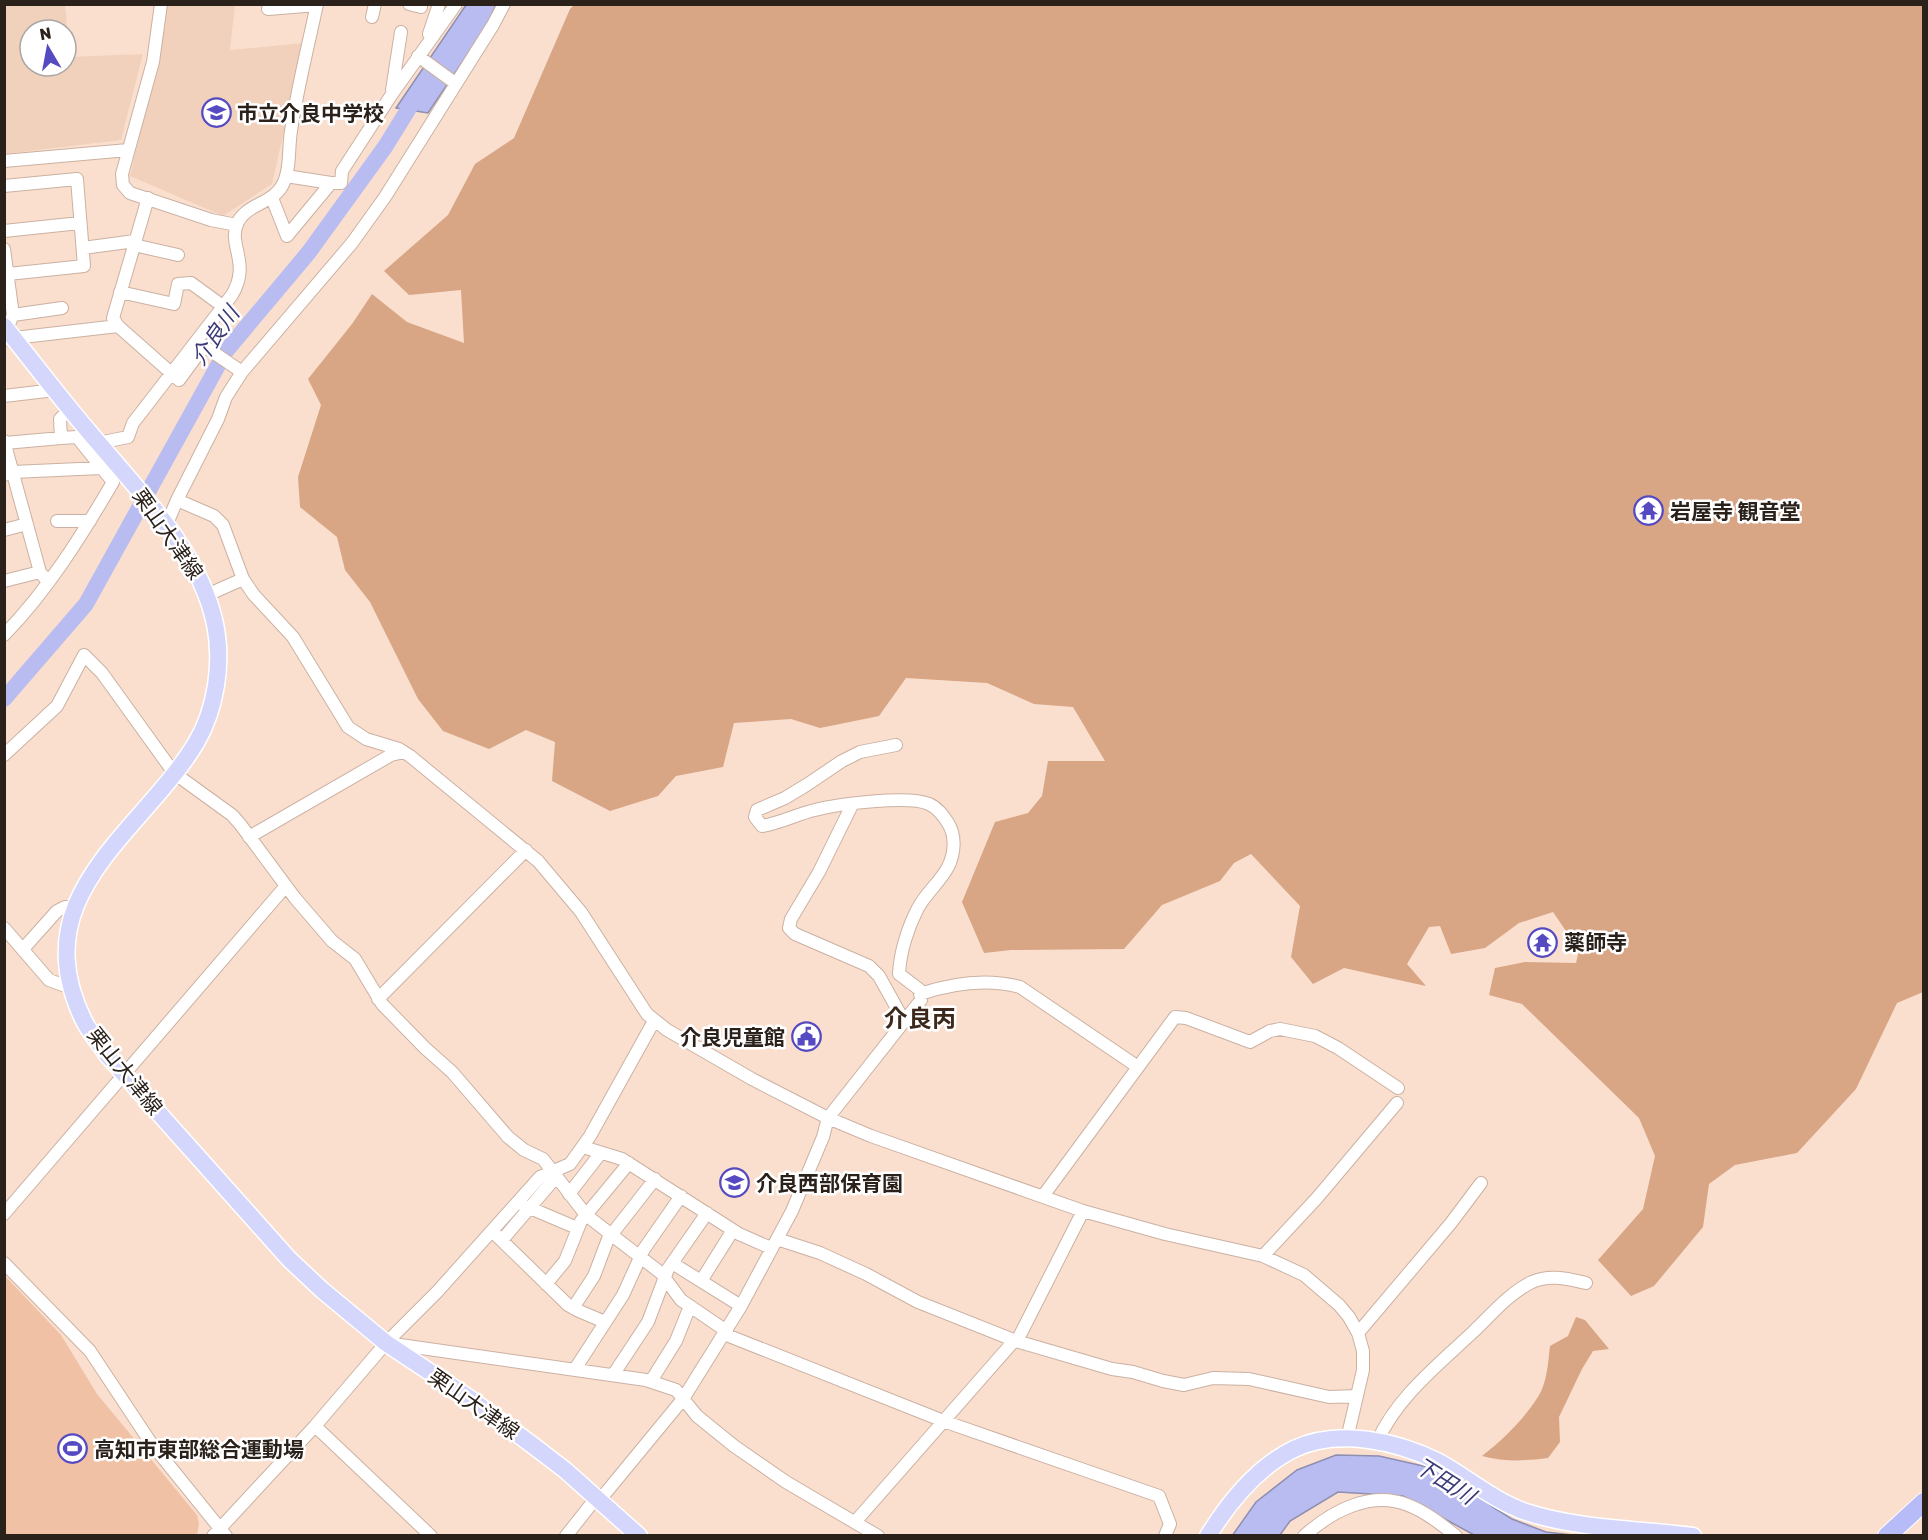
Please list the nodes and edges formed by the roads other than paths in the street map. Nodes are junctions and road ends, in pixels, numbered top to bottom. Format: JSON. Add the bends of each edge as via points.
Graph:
{"nodes":[{"id":1,"x":161,"y":4,"type":"edge"},
{"id":2,"x":439,"y":4,"type":"edge"},
{"id":3,"x":456,"y":4,"type":"edge"},
{"id":4,"x":504,"y":4,"type":"edge"},
{"id":5,"x":317,"y":5,"type":"edge"},
{"id":6,"x":268,"y":9,"type":"dead end"},
{"id":7,"x":401,"y":32,"type":"dead end"},
{"id":8,"x":421,"y":53,"type":"junction"},
{"id":9,"x":452,"y":80,"type":"junction"},
{"id":10,"x":392,"y":94,"type":"junction"},
{"id":11,"x":128,"y":150,"type":"junction"},
{"id":12,"x":4,"y":162,"type":"edge"},
{"id":13,"x":286,"y":176,"type":"junction"},
{"id":14,"x":331,"y":183,"type":"junction"},
{"id":15,"x":4,"y":186,"type":"edge"},
{"id":16,"x":148,"y":198,"type":"junction"},
{"id":17,"x":272,"y":198,"type":"junction"},
{"id":18,"x":80,"y":223,"type":"junction"},
{"id":19,"x":237,"y":225,"type":"junction"},
{"id":20,"x":4,"y":231,"type":"edge"},
{"id":21,"x":135,"y":243,"type":"junction"},
{"id":22,"x":83,"y":248,"type":"junction"},
{"id":23,"x":4,"y":249,"type":"edge"},
{"id":24,"x":178,"y":255,"type":"dead end"},
{"id":25,"x":8,"y":274,"type":"junction"},
{"id":26,"x":120,"y":292,"type":"junction"},
{"id":27,"x":232,"y":296,"type":"junction"},
{"id":28,"x":224,"y":307,"type":"junction"},
{"id":29,"x":62,"y":308,"type":"dead end"},
{"id":30,"x":118,"y":326,"type":"junction"},
{"id":31,"x":9,"y":330,"type":"edge"},
{"id":32,"x":207,"y":348,"type":"junction"},
{"id":33,"x":238,"y":370,"type":"junction"},
{"id":34,"x":170,"y":374,"type":"junction"},
{"id":35,"x":55,"y":390,"type":"junction"},
{"id":36,"x":4,"y":396,"type":"edge"},
{"id":37,"x":70,"y":409,"type":"junction"},
{"id":38,"x":61,"y":438,"type":"junction"},
{"id":39,"x":5,"y":442,"type":"edge"},
{"id":40,"x":98,"y":443,"type":"junction"},
{"id":41,"x":101,"y":468,"type":"junction"},
{"id":42,"x":9,"y":474,"type":"edge"},
{"id":43,"x":177,"y":500,"type":"junction"},
{"id":44,"x":57,"y":521,"type":"dead end"},
{"id":45,"x":90,"y":521,"type":"junction"},
{"id":46,"x":163,"y":522,"type":"junction"},
{"id":47,"x":27,"y":524,"type":"junction"},
{"id":48,"x":4,"y":530,"type":"edge"},
{"id":49,"x":40,"y":572,"type":"junction"},
{"id":50,"x":243,"y":579,"type":"junction"},
{"id":51,"x":4,"y":581,"type":"edge"},
{"id":52,"x":48,"y":582,"type":"junction"},
{"id":53,"x":207,"y":595,"type":"junction"},
{"id":54,"x":4,"y":635,"type":"edge"},
{"id":55,"x":896,"y":745,"type":"dead end"},
{"id":56,"x":404,"y":752,"type":"junction"},
{"id":57,"x":4,"y":755,"type":"edge"},
{"id":58,"x":174,"y":773,"type":"junction"},
{"id":59,"x":852,"y":805,"type":"junction"},
{"id":60,"x":249,"y":837,"type":"junction"},
{"id":61,"x":526,"y":850,"type":"junction"},
{"id":62,"x":285,"y":887,"type":"junction"},
{"id":63,"x":76,"y":907,"type":"junction"},
{"id":64,"x":4,"y":928,"type":"edge"},
{"id":65,"x":23,"y":949,"type":"junction"},
{"id":66,"x":71,"y":988,"type":"junction"},
{"id":67,"x":920,"y":994,"type":"junction"},
{"id":68,"x":378,"y":999,"type":"junction"},
{"id":69,"x":654,"y":1021,"type":"junction"},
{"id":70,"x":904,"y":1021,"type":"junction"},
{"id":71,"x":1138,"y":1067,"type":"junction"},
{"id":72,"x":124,"y":1073,"type":"junction"},
{"id":73,"x":1398,"y":1088,"type":"dead end"},
{"id":74,"x":1397,"y":1103,"type":"dead end"},
{"id":75,"x":828,"y":1118,"type":"junction"},
{"id":76,"x":583,"y":1147,"type":"junction"},
{"id":77,"x":600,"y":1154,"type":"junction"},
{"id":78,"x":629,"y":1163,"type":"junction"},
{"id":79,"x":554,"y":1174,"type":"junction"},
{"id":80,"x":655,"y":1179,"type":"junction"},
{"id":81,"x":1481,"y":1183,"type":"dead end"},
{"id":82,"x":569,"y":1194,"type":"junction"},
{"id":83,"x":681,"y":1196,"type":"junction"},
{"id":84,"x":1043,"y":1197,"type":"junction"},
{"id":85,"x":524,"y":1205,"type":"junction"},
{"id":86,"x":1083,"y":1211,"type":"junction"},
{"id":87,"x":707,"y":1213,"type":"junction"},
{"id":88,"x":4,"y":1214,"type":"edge"},
{"id":89,"x":586,"y":1215,"type":"junction"},
{"id":90,"x":577,"y":1228,"type":"junction"},
{"id":91,"x":733,"y":1230,"type":"junction"},
{"id":92,"x":492,"y":1231,"type":"junction"},
{"id":93,"x":611,"y":1234,"type":"junction"},
{"id":94,"x":502,"y":1240,"type":"junction"},
{"id":95,"x":774,"y":1244,"type":"junction"},
{"id":96,"x":640,"y":1255,"type":"junction"},
{"id":97,"x":1263,"y":1256,"type":"junction"},
{"id":98,"x":672,"y":1263,"type":"junction"},
{"id":99,"x":7,"y":1270,"type":"edge"},
{"id":100,"x":664,"y":1278,"type":"junction"},
{"id":101,"x":701,"y":1281,"type":"junction"},
{"id":102,"x":1586,"y":1283,"type":"dead end"},
{"id":103,"x":546,"y":1284,"type":"junction"},
{"id":104,"x":690,"y":1306,"type":"junction"},
{"id":105,"x":741,"y":1306,"type":"junction"},
{"id":106,"x":573,"y":1308,"type":"junction"},
{"id":107,"x":606,"y":1322,"type":"junction"},
{"id":108,"x":725,"y":1330,"type":"junction"},
{"id":109,"x":1358,"y":1333,"type":"junction"},
{"id":110,"x":1016,"y":1341,"type":"junction"},
{"id":111,"x":386,"y":1343,"type":"junction"},
{"id":112,"x":575,"y":1369,"type":"junction"},
{"id":113,"x":613,"y":1375,"type":"junction"},
{"id":114,"x":651,"y":1381,"type":"junction"},
{"id":115,"x":1357,"y":1396,"type":"junction"},
{"id":116,"x":683,"y":1399,"type":"junction"},
{"id":117,"x":944,"y":1421,"type":"junction"},
{"id":118,"x":315,"y":1426,"type":"junction"},
{"id":119,"x":1347,"y":1439,"type":"junction"},
{"id":120,"x":1377,"y":1442,"type":"junction"},
{"id":121,"x":598,"y":1500,"type":"junction"},
{"id":122,"x":1921,"y":1505,"type":"edge"},
{"id":123,"x":855,"y":1522,"type":"junction"},
{"id":124,"x":220,"y":1533,"type":"edge"},
{"id":125,"x":430,"y":1536,"type":"edge"},
{"id":126,"x":566,"y":1536,"type":"edge"},
{"id":127,"x":639,"y":1536,"type":"edge"},
{"id":128,"x":878,"y":1536,"type":"edge"},
{"id":129,"x":1165,"y":1536,"type":"edge"},
{"id":130,"x":1208,"y":1536,"type":"edge"},
{"id":131,"x":1304,"y":1536,"type":"edge"},
{"id":132,"x":1456,"y":1536,"type":"edge"},
{"id":133,"x":1693,"y":1536,"type":"edge"},
{"id":134,"x":1887,"y":1536,"type":"edge"}],
"edges":[{"from":1,"to":11,"type":"street","via":[[153,62]]},
{"from":2,"to":8,"type":"street"},
{"from":3,"to":8,"type":"street"},
{"from":4,"to":9,"type":"street"},
{"from":5,"to":6,"type":"street"},
{"from":5,"to":13,"type":"street","via":[[290,132]]},
{"from":7,"to":10,"type":"street"},
{"from":8,"to":9,"type":"street"},
{"from":8,"to":10,"type":"street"},
{"from":9,"to":33,"type":"street","via":[[385,197],[352,243]]},
{"from":10,"to":14,"type":"street","via":[[342,171],[341,183]]},
{"from":11,"to":12,"type":"street"},
{"from":11,"to":16,"type":"street","via":[[123,185],[130,193]]},
{"from":13,"to":14,"type":"street"},
{"from":13,"to":17,"type":"street"},
{"from":14,"to":17,"type":"street","via":[[287,236]]},
{"from":15,"to":18,"type":"street","via":[[77,179]]},
{"from":16,"to":19,"type":"street"},
{"from":16,"to":21,"type":"street"},
{"from":17,"to":19,"type":"street","via":[[252,208]]},
{"from":18,"to":20,"type":"street"},
{"from":18,"to":22,"type":"street"},
{"from":19,"to":27,"type":"street","via":[[242,266]]},
{"from":21,"to":22,"type":"street"},
{"from":21,"to":24,"type":"street"},
{"from":21,"to":26,"type":"street"},
{"from":22,"to":25,"type":"street","via":[[84,266]]},
{"from":23,"to":25,"type":"street"},
{"from":25,"to":31,"type":"street"},
{"from":26,"to":28,"type":"street","via":[[174,304],[178,284],[191,283]]},
{"from":26,"to":30,"type":"street","via":[[113,318]]},
{"from":27,"to":28,"type":"street"},
{"from":27,"to":32,"type":"street","via":[[235,300]]},
{"from":28,"to":34,"type":"street"},
{"from":29,"to":31,"type":"street"},
{"from":30,"to":31,"type":"street"},
{"from":30,"to":34,"type":"street"},
{"from":31,"to":35,"type":"main road","name":"栗山大津線"},
{"from":32,"to":33,"type":"street"},
{"from":32,"to":34,"type":"street","via":[[179,380]]},
{"from":33,"to":43,"type":"street"},
{"from":34,"to":40,"type":"street","via":[[133,423],[128,436]]},
{"from":35,"to":36,"type":"street"},
{"from":35,"to":37,"type":"main road","name":"栗山大津線"},
{"from":37,"to":38,"type":"street","via":[[60,419]]},
{"from":37,"to":40,"type":"main road","name":"栗山大津線"},
{"from":38,"to":39,"type":"street"},
{"from":38,"to":41,"type":"street","via":[[77,437]]},
{"from":39,"to":42,"type":"street"},
{"from":40,"to":46,"type":"main road","name":"栗山大津線"},
{"from":41,"to":42,"type":"street"},
{"from":41,"to":45,"type":"street","via":[[113,482]]},
{"from":42,"to":47,"type":"street"},
{"from":43,"to":46,"type":"street"},
{"from":43,"to":50,"type":"street","via":[[214,516],[223,525]]},
{"from":44,"to":45,"type":"street"},
{"from":45,"to":52,"type":"street"},
{"from":46,"to":53,"type":"main road","name":"栗山大津線"},
{"from":47,"to":48,"type":"street"},
{"from":47,"to":49,"type":"street"},
{"from":49,"to":51,"type":"street"},
{"from":49,"to":52,"type":"street"},
{"from":50,"to":53,"type":"street"},
{"from":50,"to":56,"type":"street","via":[[293,637],[348,727],[366,739]]},
{"from":52,"to":54,"type":"street"},
{"from":53,"to":58,"type":"main road","name":"栗山大津線","via":[[216,626],[218,669],[213,701],[197,741]]},
{"from":55,"to":59,"type":"street","via":[[842,760],[808,784],[758,810],[755,817],[762,826],[813,810]]},
{"from":56,"to":60,"type":"street","via":[[391,755]]},
{"from":56,"to":61,"type":"street"},
{"from":57,"to":58,"type":"street","via":[[57,706],[84,655],[102,673]]},
{"from":58,"to":60,"type":"street","via":[[232,815]]},
{"from":58,"to":63,"type":"main road","name":"栗山大津線","via":[[95,868]]},
{"from":59,"to":67,"type":"street","via":[[920,801],[941,813],[952,829],[954,849],[949,865],[918,907],[900,961],[899,974]]},
{"from":59,"to":70,"type":"street","via":[[789,928],[869,966],[879,976]]},
{"from":60,"to":62,"type":"street"},
{"from":61,"to":68,"type":"street"},
{"from":61,"to":69,"type":"street","via":[[581,912]]},
{"from":62,"to":68,"type":"street","via":[[332,941],[355,959]]},
{"from":62,"to":72,"type":"street"},
{"from":63,"to":65,"type":"street","via":[[57,911]]},
{"from":63,"to":66,"type":"main road","name":"栗山大津線","via":[[70,923],[67,957]]},
{"from":64,"to":65,"type":"street"},
{"from":65,"to":66,"type":"street","via":[[49,980]]},
{"from":66,"to":72,"type":"main road","name":"栗山大津線","via":[[85,1022]]},
{"from":67,"to":70,"type":"street","via":[[921,1000]]},
{"from":67,"to":71,"type":"street","via":[[972,983],[1001,982],[1020,987]]},
{"from":68,"to":79,"type":"street","via":[[452,1072],[516,1144],[543,1159]]},
{"from":69,"to":75,"type":"street"},
{"from":69,"to":76,"type":"street"},
{"from":70,"to":75,"type":"street"},
{"from":71,"to":73,"type":"street","via":[[1176,1017],[1250,1042],[1280,1029],[1315,1036]]},
{"from":71,"to":84,"type":"street"},
{"from":72,"to":88,"type":"street"},
{"from":72,"to":111,"type":"main road","name":"栗山大津線","via":[[289,1259]]},
{"from":74,"to":97,"type":"street"},
{"from":75,"to":84,"type":"street"},
{"from":75,"to":95,"type":"street","via":[[824,1137]]},
{"from":76,"to":77,"type":"street"},
{"from":76,"to":79,"type":"street","via":[[570,1164]]},
{"from":77,"to":78,"type":"street"},
{"from":77,"to":82,"type":"street"},
{"from":78,"to":80,"type":"street"},
{"from":78,"to":89,"type":"street"},
{"from":79,"to":82,"type":"street"},
{"from":79,"to":85,"type":"street","via":[[540,1177]]},
{"from":80,"to":83,"type":"street"},
{"from":80,"to":93,"type":"street"},
{"from":81,"to":109,"type":"street"},
{"from":82,"to":89,"type":"street"},
{"from":83,"to":87,"type":"street"},
{"from":83,"to":96,"type":"street"},
{"from":84,"to":86,"type":"street"},
{"from":85,"to":90,"type":"street"},
{"from":85,"to":92,"type":"street"},
{"from":85,"to":94,"type":"street"},
{"from":86,"to":97,"type":"street"},
{"from":86,"to":110,"type":"street"},
{"from":87,"to":91,"type":"street"},
{"from":87,"to":98,"type":"street"},
{"from":89,"to":90,"type":"street"},
{"from":89,"to":93,"type":"street"},
{"from":90,"to":103,"type":"street","via":[[565,1260]]},
{"from":91,"to":95,"type":"street"},
{"from":91,"to":101,"type":"street"},
{"from":92,"to":94,"type":"street"},
{"from":92,"to":111,"type":"street"},
{"from":93,"to":96,"type":"street"},
{"from":93,"to":106,"type":"street","via":[[594,1276]]},
{"from":94,"to":103,"type":"street"},
{"from":95,"to":105,"type":"street"},
{"from":95,"to":110,"type":"street","via":[[820,1253],[918,1302]]},
{"from":96,"to":100,"type":"street"},
{"from":96,"to":107,"type":"street"},
{"from":97,"to":109,"type":"street","via":[[1304,1275],[1339,1305]]},
{"from":98,"to":100,"type":"street"},
{"from":98,"to":101,"type":"street"},
{"from":99,"to":124,"type":"street","via":[[90,1351],[151,1443]]},
{"from":100,"to":104,"type":"street"},
{"from":100,"to":113,"type":"street","via":[[648,1322]]},
{"from":101,"to":105,"type":"street"},
{"from":102,"to":120,"type":"street","via":[[1555,1277],[1533,1282],[1507,1299],[1402,1401]]},
{"from":103,"to":106,"type":"street"},
{"from":104,"to":108,"type":"street"},
{"from":104,"to":114,"type":"street","via":[[676,1341]]},
{"from":105,"to":108,"type":"street"},
{"from":106,"to":107,"type":"street"},
{"from":107,"to":112,"type":"street"},
{"from":108,"to":116,"type":"street"},
{"from":108,"to":117,"type":"street","via":[[729,1336]]},
{"from":109,"to":115,"type":"street","via":[[1363,1370]]},
{"from":110,"to":115,"type":"street","via":[[1163,1382],[1184,1385],[1213,1378],[1249,1379],[1329,1397]]},
{"from":110,"to":117,"type":"street"},
{"from":111,"to":112,"type":"street"},
{"from":111,"to":118,"type":"street"},
{"from":111,"to":121,"type":"main road","name":"栗山大津線","via":[[469,1398],[565,1470]]},
{"from":112,"to":113,"type":"street"},
{"from":113,"to":114,"type":"street"},
{"from":114,"to":116,"type":"street","via":[[676,1390]]},
{"from":115,"to":119,"type":"street"},
{"from":116,"to":121,"type":"street"},
{"from":116,"to":123,"type":"street","via":[[697,1416],[734,1446]]},
{"from":117,"to":123,"type":"street"},
{"from":117,"to":129,"type":"street","via":[[1159,1496],[1170,1524]]},
{"from":118,"to":124,"type":"street"},
{"from":118,"to":125,"type":"street"},
{"from":119,"to":120,"type":"main road"},
{"from":119,"to":130,"type":"main road","via":[[1316,1442],[1270,1465],[1224,1509]]},
{"from":120,"to":133,"type":"main road","via":[[1417,1452],[1509,1504],[1542,1517]]},
{"from":121,"to":126,"type":"street"},
{"from":121,"to":127,"type":"main road","name":"栗山大津線"},
{"from":122,"to":134,"type":"highway"},
{"from":123,"to":128,"type":"street"},
{"from":131,"to":132,"type":"street","via":[[1346,1508],[1381,1500],[1406,1504]]}]}
